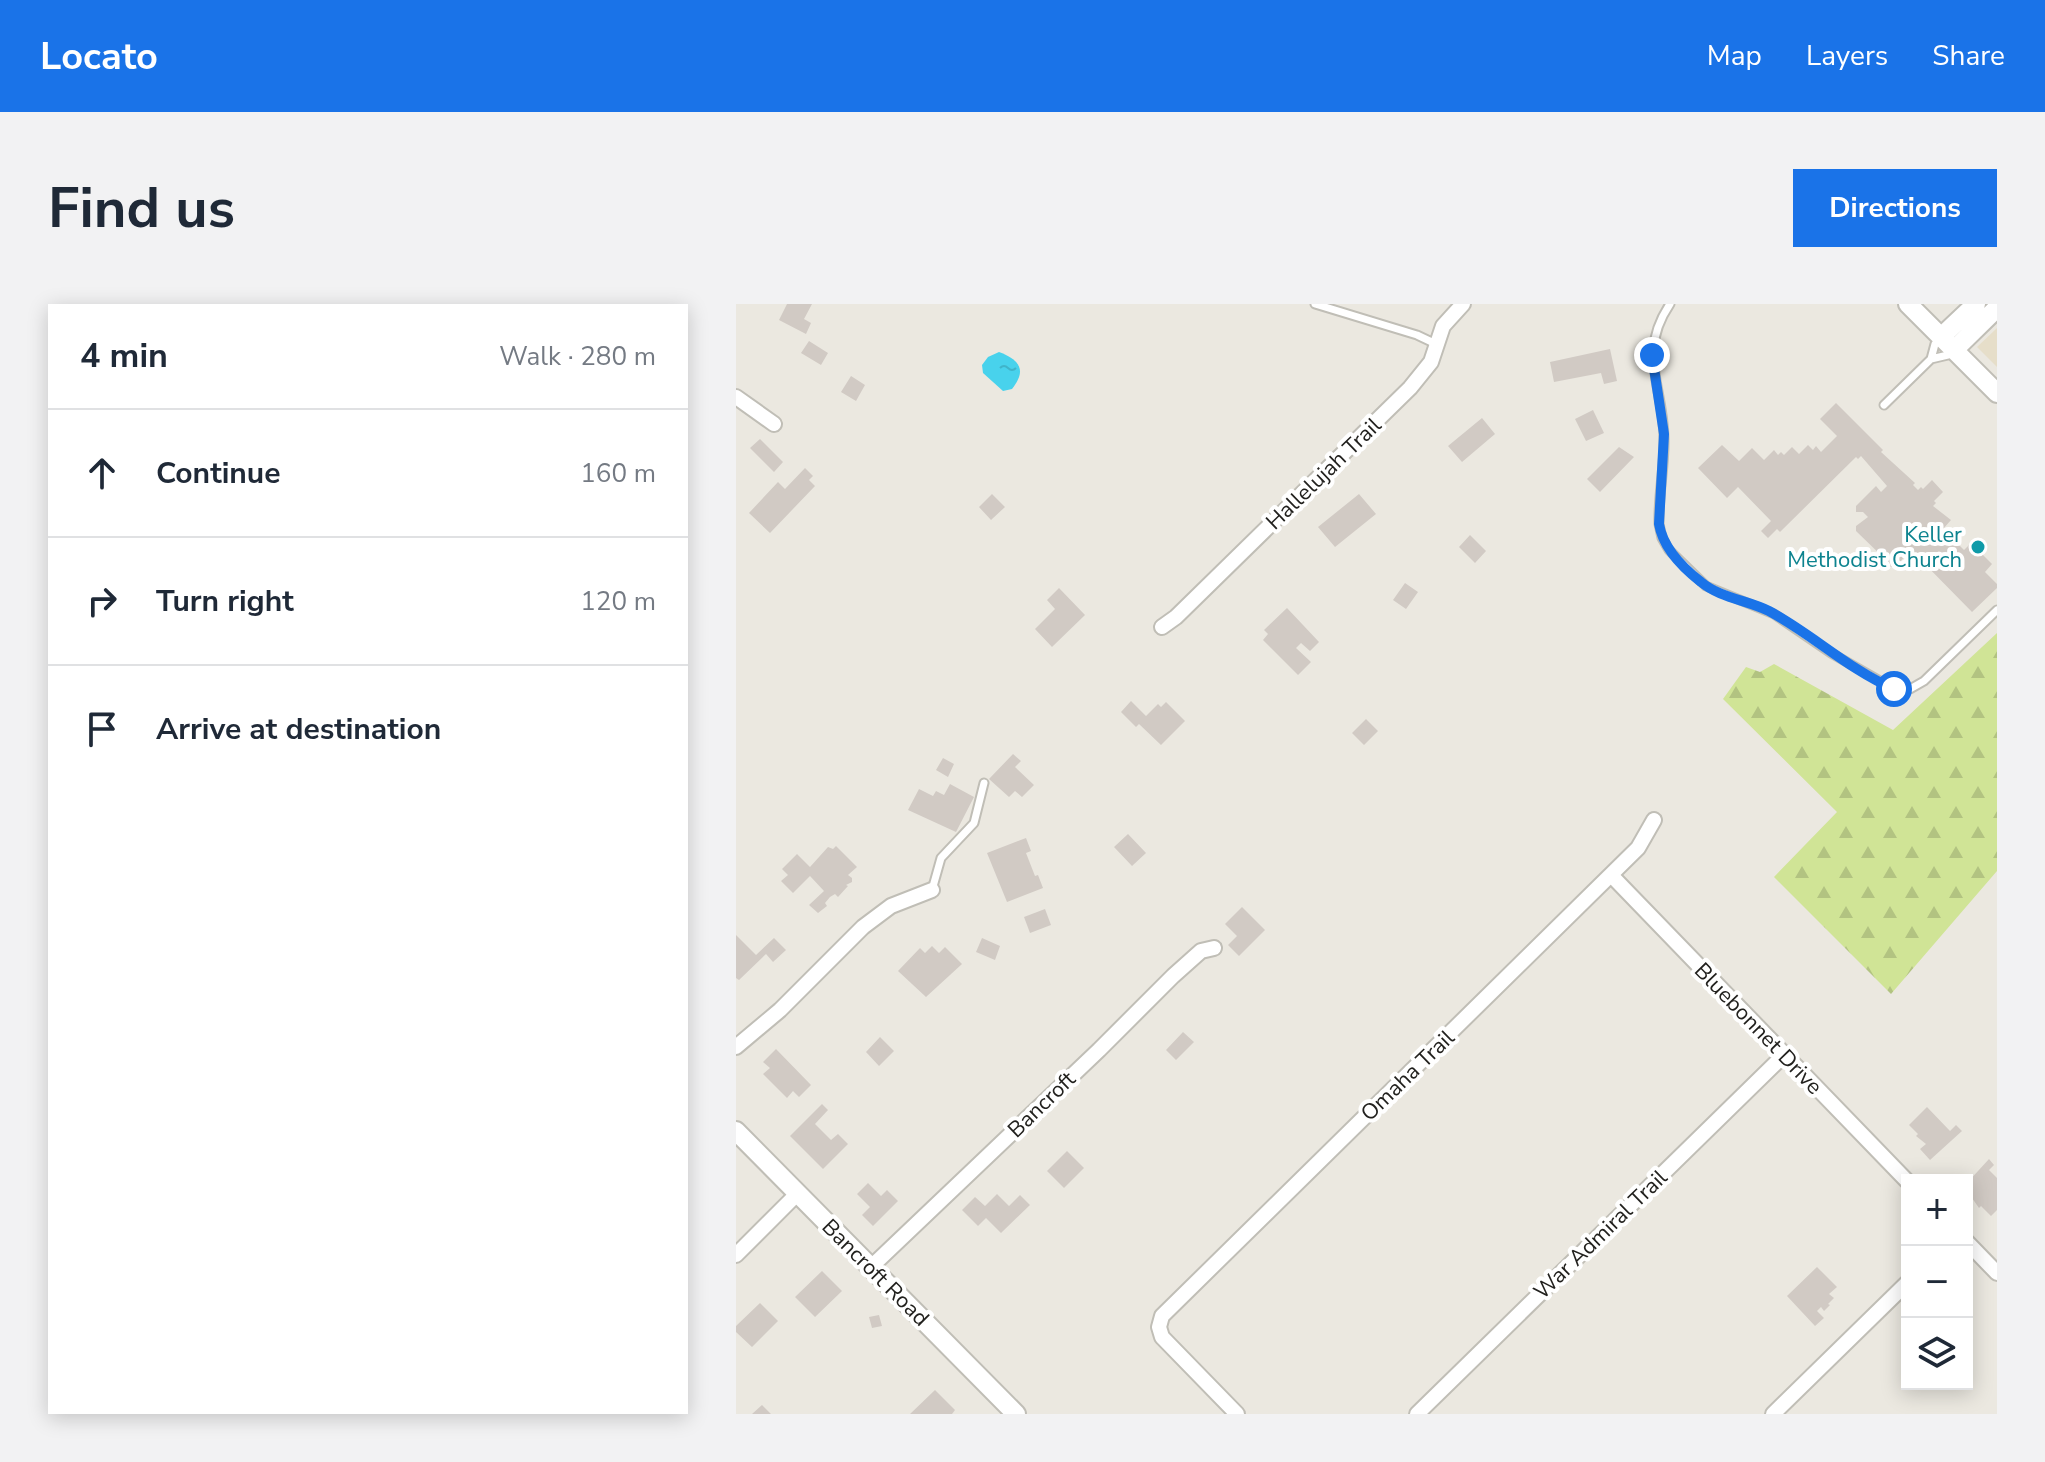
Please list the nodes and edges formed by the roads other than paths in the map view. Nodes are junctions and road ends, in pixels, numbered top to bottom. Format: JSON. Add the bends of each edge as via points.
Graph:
{"nodes":[{"id":1,"x":1315,"y":304,"type":"edge"},
{"id":2,"x":1463,"y":304,"type":"edge"},
{"id":3,"x":1670,"y":304,"type":"edge"},
{"id":4,"x":1908,"y":304,"type":"edge"},
{"id":5,"x":1976,"y":304,"type":"edge"},
{"id":6,"x":1997,"y":308,"type":"edge"},
{"id":7,"x":1436,"y":344,"type":"junction"},
{"id":8,"x":1948,"y":344,"type":"junction"},
{"id":9,"x":1931,"y":359,"type":"junction"},
{"id":10,"x":1997,"y":393,"type":"edge"},
{"id":11,"x":736,"y":397,"type":"edge"},
{"id":12,"x":1884,"y":405,"type":"dead end"},
{"id":13,"x":774,"y":424,"type":"dead end"},
{"id":14,"x":1997,"y":610,"type":"edge"},
{"id":15,"x":1162,"y":627,"type":"dead end"},
{"id":16,"x":984,"y":783,"type":"dead end"},
{"id":17,"x":1654,"y":820,"type":"dead end"},
{"id":18,"x":1611,"y":875,"type":"junction"},
{"id":19,"x":932,"y":890,"type":"joint"},
{"id":20,"x":1214,"y":948,"type":"dead end"},
{"id":21,"x":736,"y":1047,"type":"edge"},
{"id":22,"x":1784,"y":1055,"type":"junction"},
{"id":23,"x":736,"y":1131,"type":"edge"},
{"id":24,"x":1901,"y":1175,"type":"edge"},
{"id":25,"x":798,"y":1193,"type":"junction"},
{"id":26,"x":1971,"y":1246,"type":"edge"},
{"id":27,"x":736,"y":1255,"type":"edge"},
{"id":28,"x":871,"y":1267,"type":"junction"},
{"id":29,"x":1997,"y":1273,"type":"edge"},
{"id":30,"x":1901,"y":1289,"type":"edge"},
{"id":31,"x":1016,"y":1414,"type":"edge"},
{"id":32,"x":1237,"y":1414,"type":"edge"},
{"id":33,"x":1417,"y":1414,"type":"edge"},
{"id":34,"x":1773,"y":1414,"type":"edge"}],
"edges":[{"from":1,"to":7,"type":"lane"},
{"from":2,"to":7,"type":"street","name":"Hallelujah Trail","via":[[1443,326]]},
{"from":3,"to":14,"type":"lane","via":[[1656,330],[1652,355],[1664,434],[1659,524],[1669,550],[1699,581],[1765,609],[1902,691],[1924,681]]},
{"from":4,"to":8,"type":"street"},
{"from":5,"to":8,"type":"street"},
{"from":6,"to":8,"type":"street"},
{"from":7,"to":15,"type":"street","name":"Hallelujah Trail","via":[[1431,362],[1410,388]]},
{"from":8,"to":9,"type":"lane","via":[[1948,355]]},
{"from":8,"to":9,"type":"lane","via":[[1935,344]]},
{"from":8,"to":10,"type":"street"},
{"from":9,"to":12,"type":"lane"},
{"from":11,"to":13,"type":"street"},
{"from":16,"to":19,"type":"lane","via":[[974,823],[941,858]]},
{"from":17,"to":18,"type":"street","name":"Omaha Trail","via":[[1643,843]]},
{"from":18,"to":22,"type":"street","name":"Bluebonnet Drive"},
{"from":18,"to":32,"type":"street","name":"Omaha Trail","via":[[1162,1316],[1162,1337]]},
{"from":19,"to":21,"type":"street","via":[[891,906],[863,927]]},
{"from":20,"to":28,"type":"street","name":"Bancroft","via":[[1201,951],[1173,976]]},
{"from":22,"to":24,"type":"street","name":"Bluebonnet Drive"},
{"from":22,"to":33,"type":"street","name":"War Admiral Trail"},
{"from":23,"to":25,"type":"street","name":"Bancroft Road"},
{"from":25,"to":27,"type":"street"},
{"from":25,"to":28,"type":"street","name":"Bancroft Road"},
{"from":26,"to":29,"type":"street"},
{"from":28,"to":31,"type":"street","name":"Bancroft Road"},
{"from":30,"to":34,"type":"street"}]}
